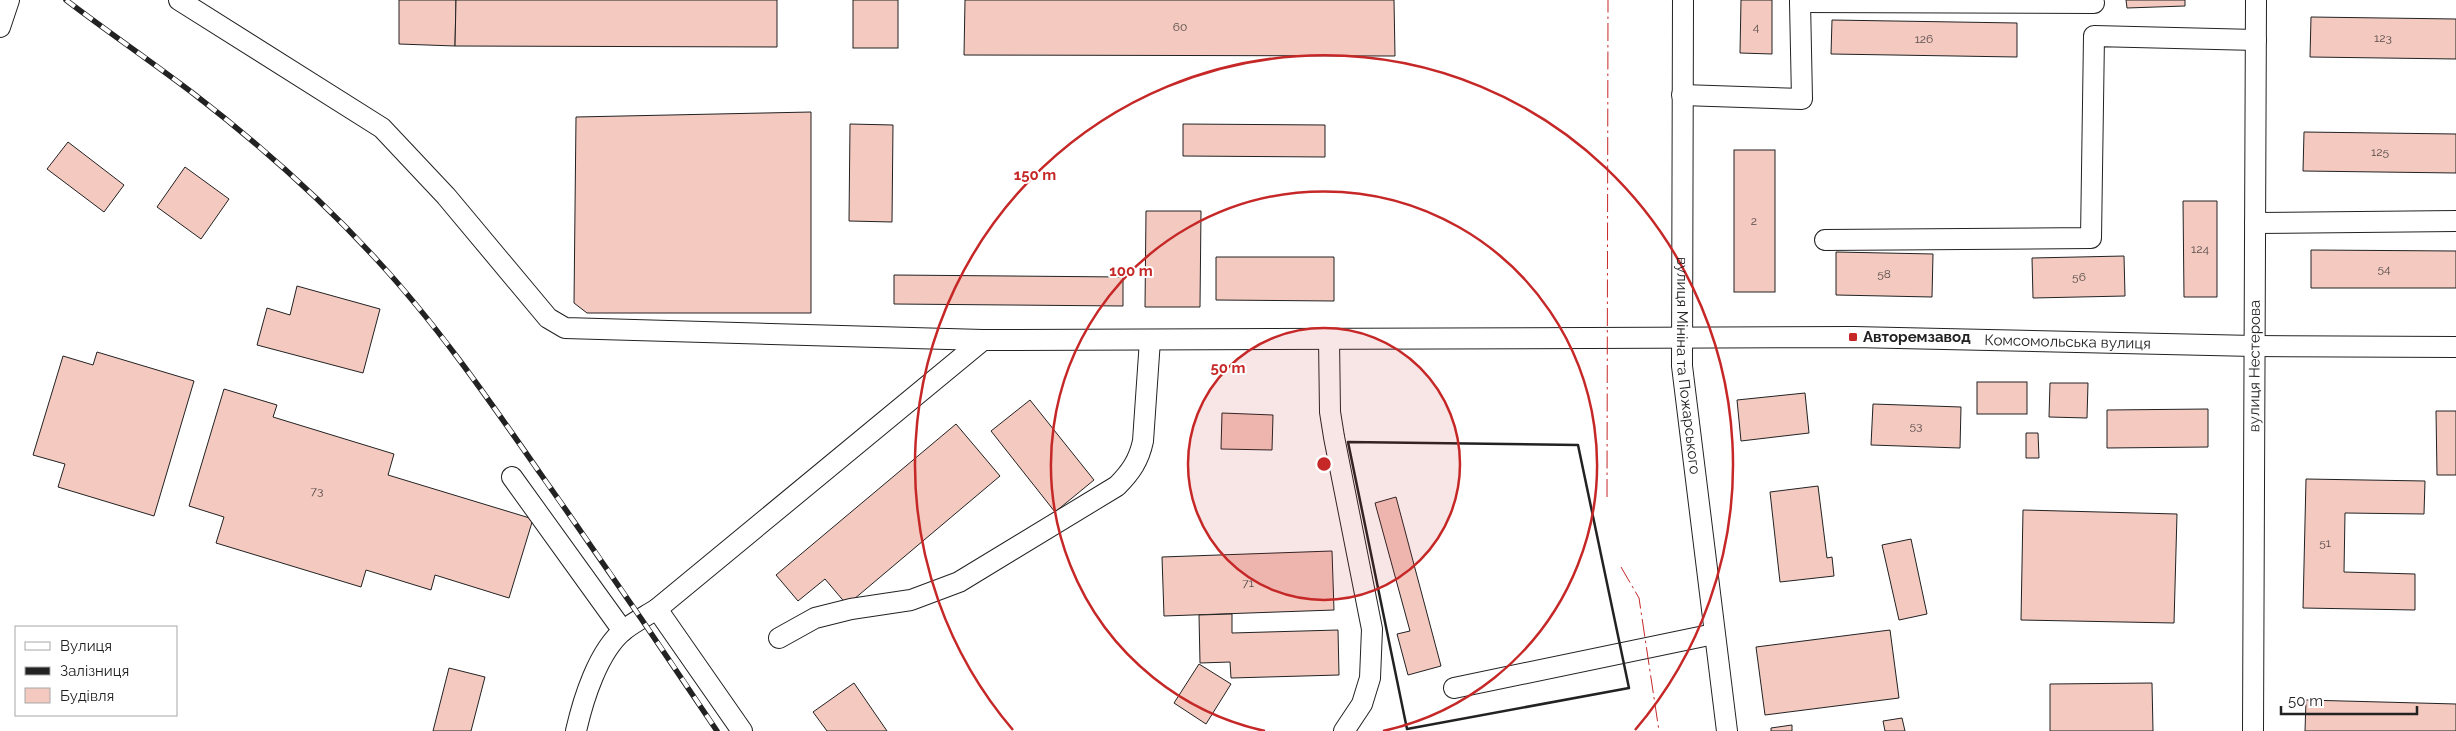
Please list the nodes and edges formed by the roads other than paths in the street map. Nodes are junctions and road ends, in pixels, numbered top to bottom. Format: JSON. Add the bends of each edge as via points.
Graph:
{"nodes":[{"id":1,"x":9,"y":0,"type":"edge"},
{"id":2,"x":180,"y":0,"type":"edge"},
{"id":3,"x":1683,"y":0,"type":"edge"},
{"id":4,"x":2256,"y":0,"type":"edge"},
{"id":5,"x":1800,"y":1,"type":"edge"},
{"id":6,"x":2094,"y":1,"type":"edge"},
{"id":7,"x":0,"y":26,"type":"edge"},
{"id":8,"x":2094,"y":36,"type":"junction"},
{"id":9,"x":2256,"y":40,"type":"junction"},
{"id":10,"x":1682,"y":95,"type":"junction"},
{"id":11,"x":2456,"y":221,"type":"edge"},
{"id":12,"x":2255,"y":223,"type":"junction"},
{"id":13,"x":1825,"y":240,"type":"dead end"},
{"id":14,"x":1680,"y":338,"type":"junction"},
{"id":15,"x":1330,"y":339,"type":"junction"},
{"id":16,"x":983,"y":340,"type":"junction"},
{"id":17,"x":1150,"y":340,"type":"junction"},
{"id":18,"x":2254,"y":346,"type":"junction"},
{"id":19,"x":2456,"y":348,"type":"edge"},
{"id":20,"x":512,"y":477,"type":"dead end"},
{"id":21,"x":657,"y":608,"type":"junction"},
{"id":22,"x":623,"y":631,"type":"junction"},
{"id":23,"x":1714,"y":634,"type":"junction"},
{"id":24,"x":779,"y":638,"type":"dead end"},
{"id":25,"x":1454,"y":688,"type":"dead end"},
{"id":26,"x":576,"y":731,"type":"edge"},
{"id":27,"x":742,"y":731,"type":"edge"},
{"id":28,"x":1344,"y":731,"type":"edge"},
{"id":29,"x":1727,"y":731,"type":"edge"},
{"id":30,"x":2253,"y":731,"type":"edge"}],
"edges":[{"from":1,"to":7,"type":"street"},
{"from":2,"to":16,"type":"street","name":"Комсомольська вулиця","via":[[382,128],[446,196],[548,318],[565,328]]},
{"from":3,"to":10,"type":"street","name":"вулиця Мініна та Пожарського"},
{"from":4,"to":9,"type":"street","name":"вулиця Нестерова"},
{"from":5,"to":6,"type":"street"},
{"from":5,"to":10,"type":"street","via":[[1802,99]]},
{"from":6,"to":8,"type":"street"},
{"from":8,"to":9,"type":"street"},
{"from":8,"to":13,"type":"street","via":[[2091,238]]},
{"from":9,"to":12,"type":"street","name":"вулиця Нестерова"},
{"from":10,"to":14,"type":"street","name":"вулиця Мініна та Пожарського"},
{"from":11,"to":12,"type":"street"},
{"from":12,"to":18,"type":"street","name":"вулиця Нестерова"},
{"from":14,"to":15,"type":"street","name":"Комсомольська вулиця"},
{"from":14,"to":18,"type":"street","name":"Комсомольська вулиця","via":[[1853,337]]},
{"from":14,"to":23,"type":"street","name":"вулиця Мініна та Пожарського"},
{"from":15,"to":17,"type":"street","name":"Комсомольська вулиця"},
{"from":15,"to":28,"type":"street","via":[[1330,412],[1372,629],[1370,678],[1362,704]]},
{"from":16,"to":17,"type":"street","name":"Комсомольська вулиця"},
{"from":16,"to":21,"type":"street"},
{"from":17,"to":24,"type":"street","via":[[1143,441],[1139,457],[1118,486],[959,582],[911,600],[844,610],[815,618]]},
{"from":18,"to":19,"type":"street","name":"Комсомольська вулиця"},
{"from":18,"to":30,"type":"street","name":"вулиця Нестерова"},
{"from":20,"to":22,"type":"street"},
{"from":21,"to":22,"type":"street"},
{"from":21,"to":27,"type":"street"},
{"from":22,"to":26,"type":"street","via":[[596,672]]},
{"from":23,"to":25,"type":"street"},
{"from":23,"to":29,"type":"street","name":"вулиця Мініна та Пожарського"}]}
